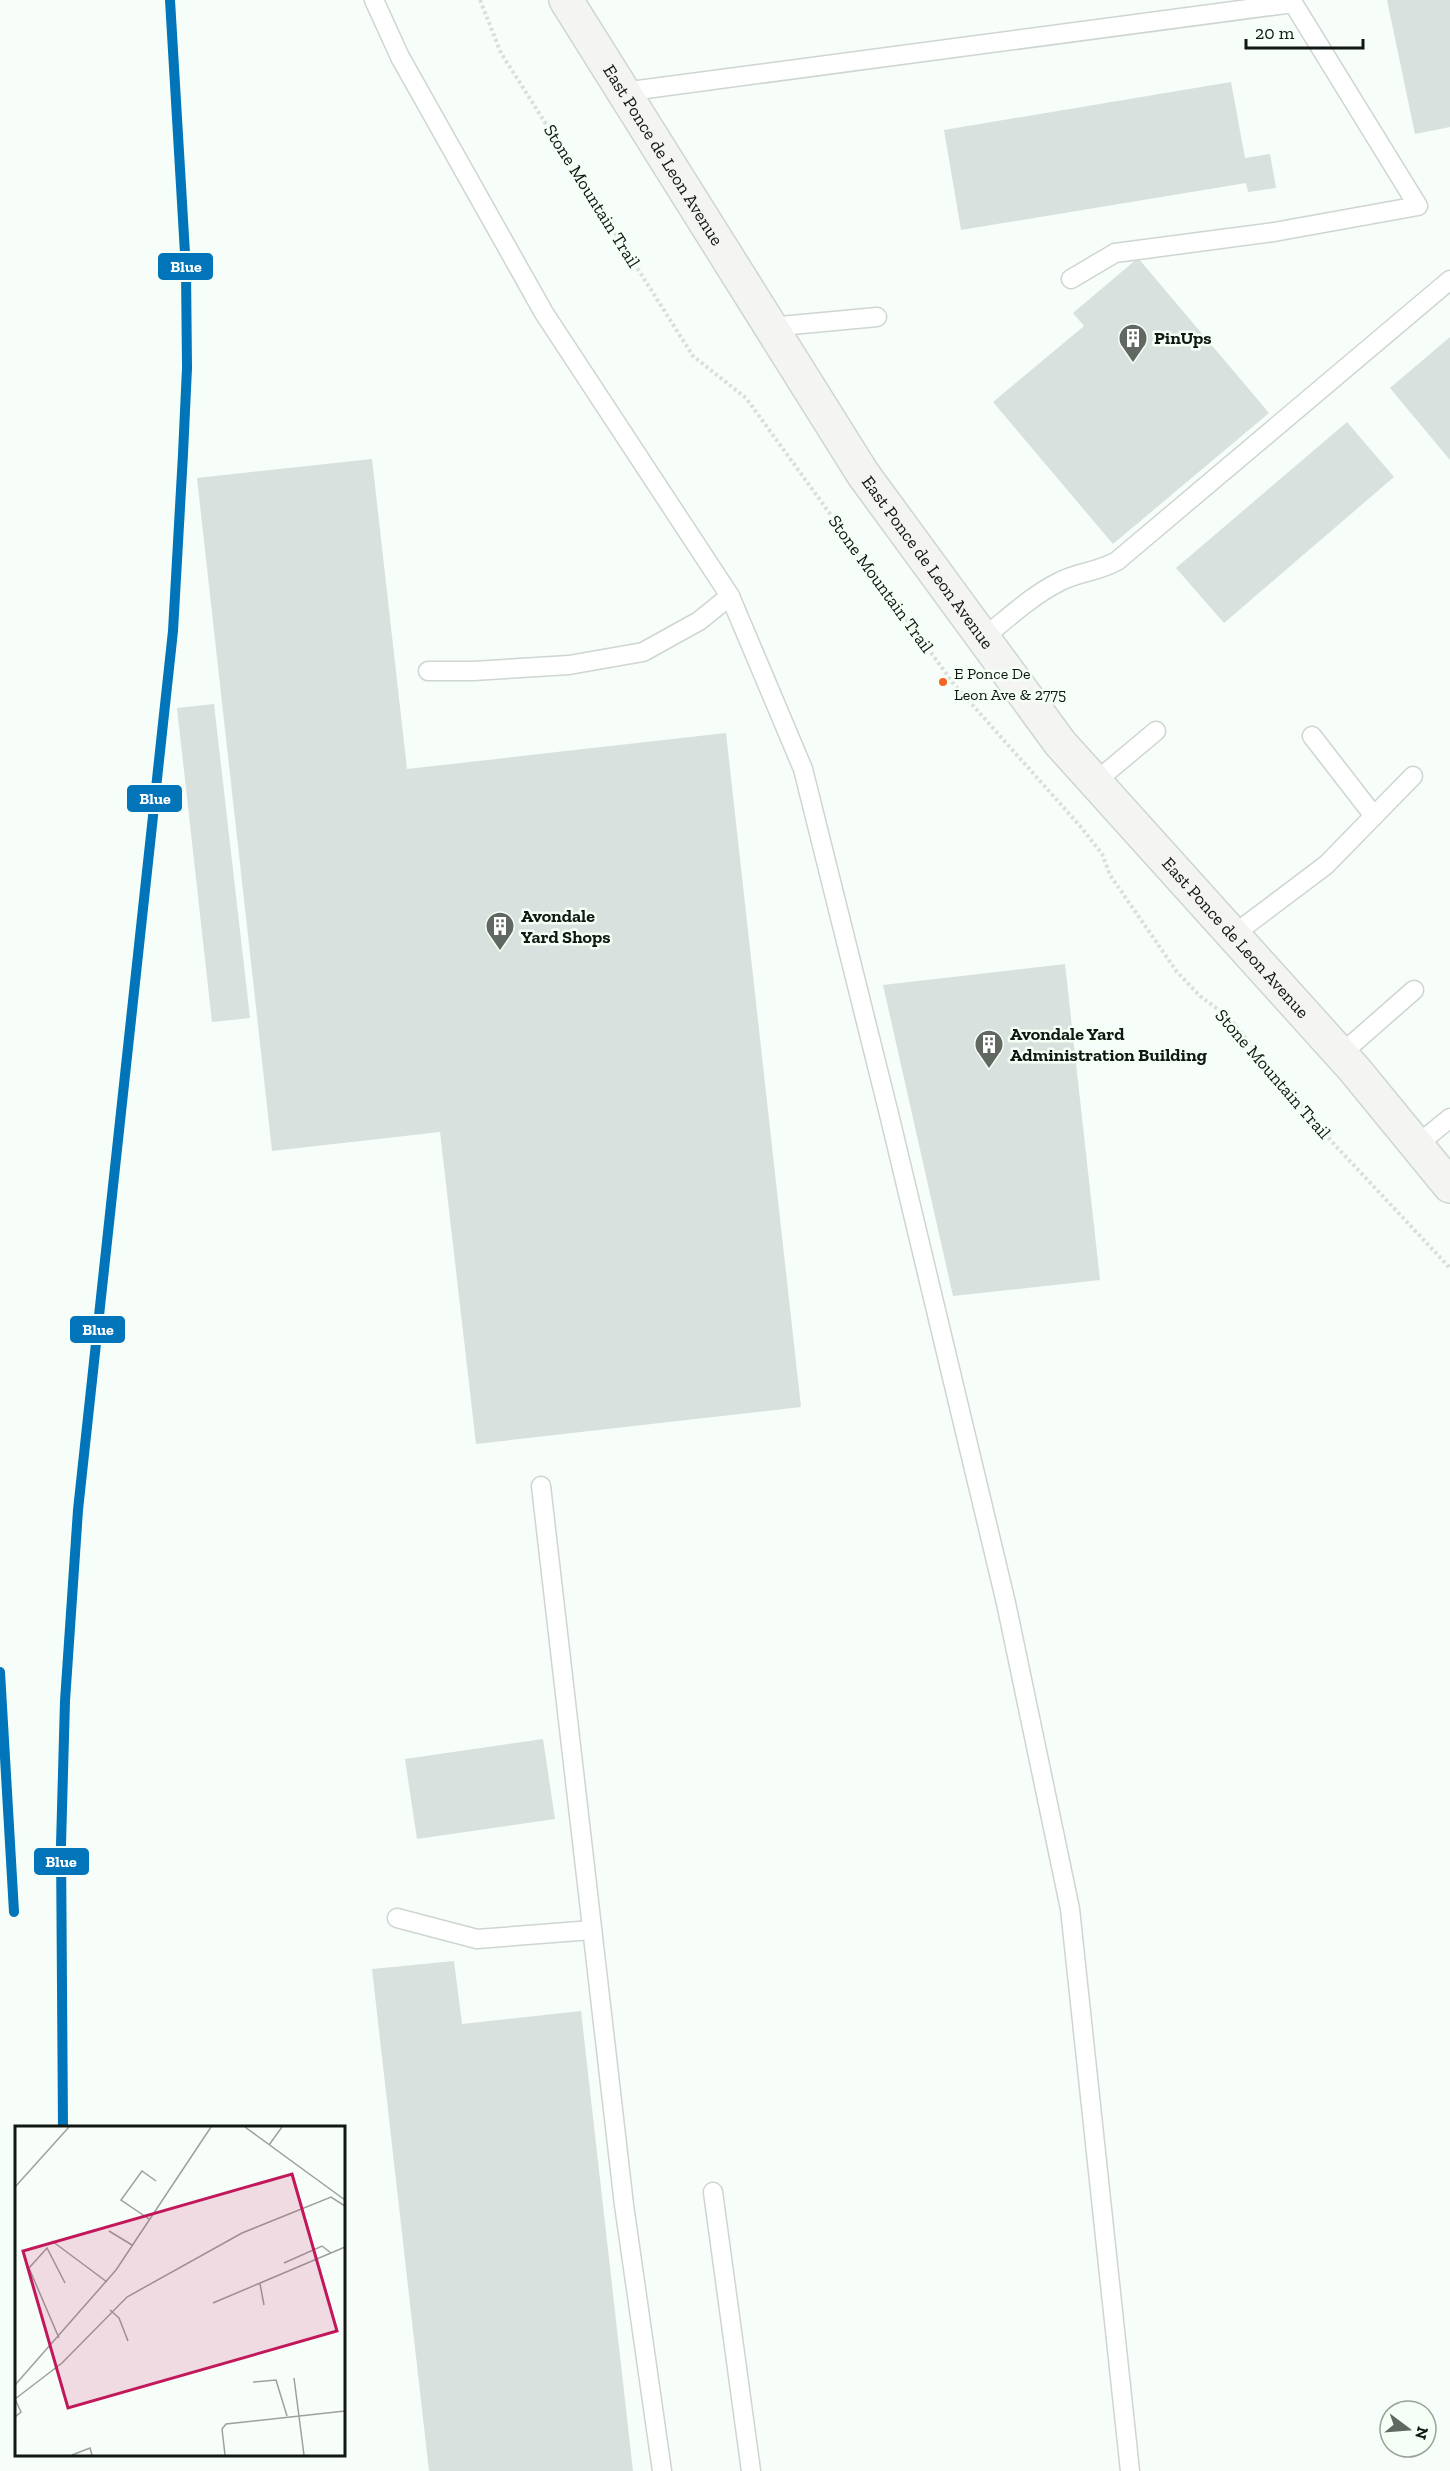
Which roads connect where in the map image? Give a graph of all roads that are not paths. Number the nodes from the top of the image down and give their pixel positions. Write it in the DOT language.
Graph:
graph roads {
  1 [pos="374,0"];
  2 [pos="566,0"];
  3 [pos="623,92"];
  4 [pos="1071,279"];
  5 [pos="1450,280"];
  6 [pos="877,317"];
  7 [pos="770,327"];
  8 [pos="730,596"];
  9 [pos="983,638"];
  10 [pos="428,671"];
  11 [pos="1156,731"];
  12 [pos="1312,736"];
  13 [pos="1413,776"];
  14 [pos="1095,782"];
  15 [pos="1374,816"];
  16 [pos="1233,935"];
  17 [pos="1414,990"];
  18 [pos="1341,1054"];
  19 [pos="1450,1118"];
  20 [pos="1417,1145"];
  21 [pos="1450,1186"];
  22 [pos="540,1486"];
  23 [pos="397,1918"];
  24 [pos="592,1930"];
  25 [pos="713,2192"];
  26 [pos="662,2471"];
  27 [pos="751,2471"];
  28 [pos="1130,2471"];
  1 -- 8 [label="lane"];
  2 -- 3 [label="main road, East Ponce de Leon Avenue"];
  3 -- 4 [label="lane"];
  3 -- 7 [label="main road, East Ponce de Leon Avenue"];
  5 -- 9 [label="lane"];
  6 -- 7 [label="lane"];
  7 -- 9 [label="main road, East Ponce de Leon Avenue"];
  8 -- 10 [label="lane"];
  8 -- 28 [label="lane"];
  9 -- 14 [label="main road, East Ponce de Leon Avenue"];
  11 -- 14 [label="lane"];
  12 -- 15 [label="lane"];
  13 -- 15 [label="lane"];
  14 -- 16 [label="main road, East Ponce de Leon Avenue"];
  15 -- 16 [label="lane"];
  16 -- 18 [label="main road, East Ponce de Leon Avenue"];
  17 -- 18 [label="lane"];
  18 -- 20 [label="main road, East Ponce de Leon Avenue"];
  19 -- 20 [label="lane"];
  20 -- 21 [label="main road, East Ponce de Leon Avenue"];
  22 -- 24 [label="lane"];
  23 -- 24 [label="lane"];
  24 -- 26 [label="lane"];
  25 -- 27 [label="lane"];
}
